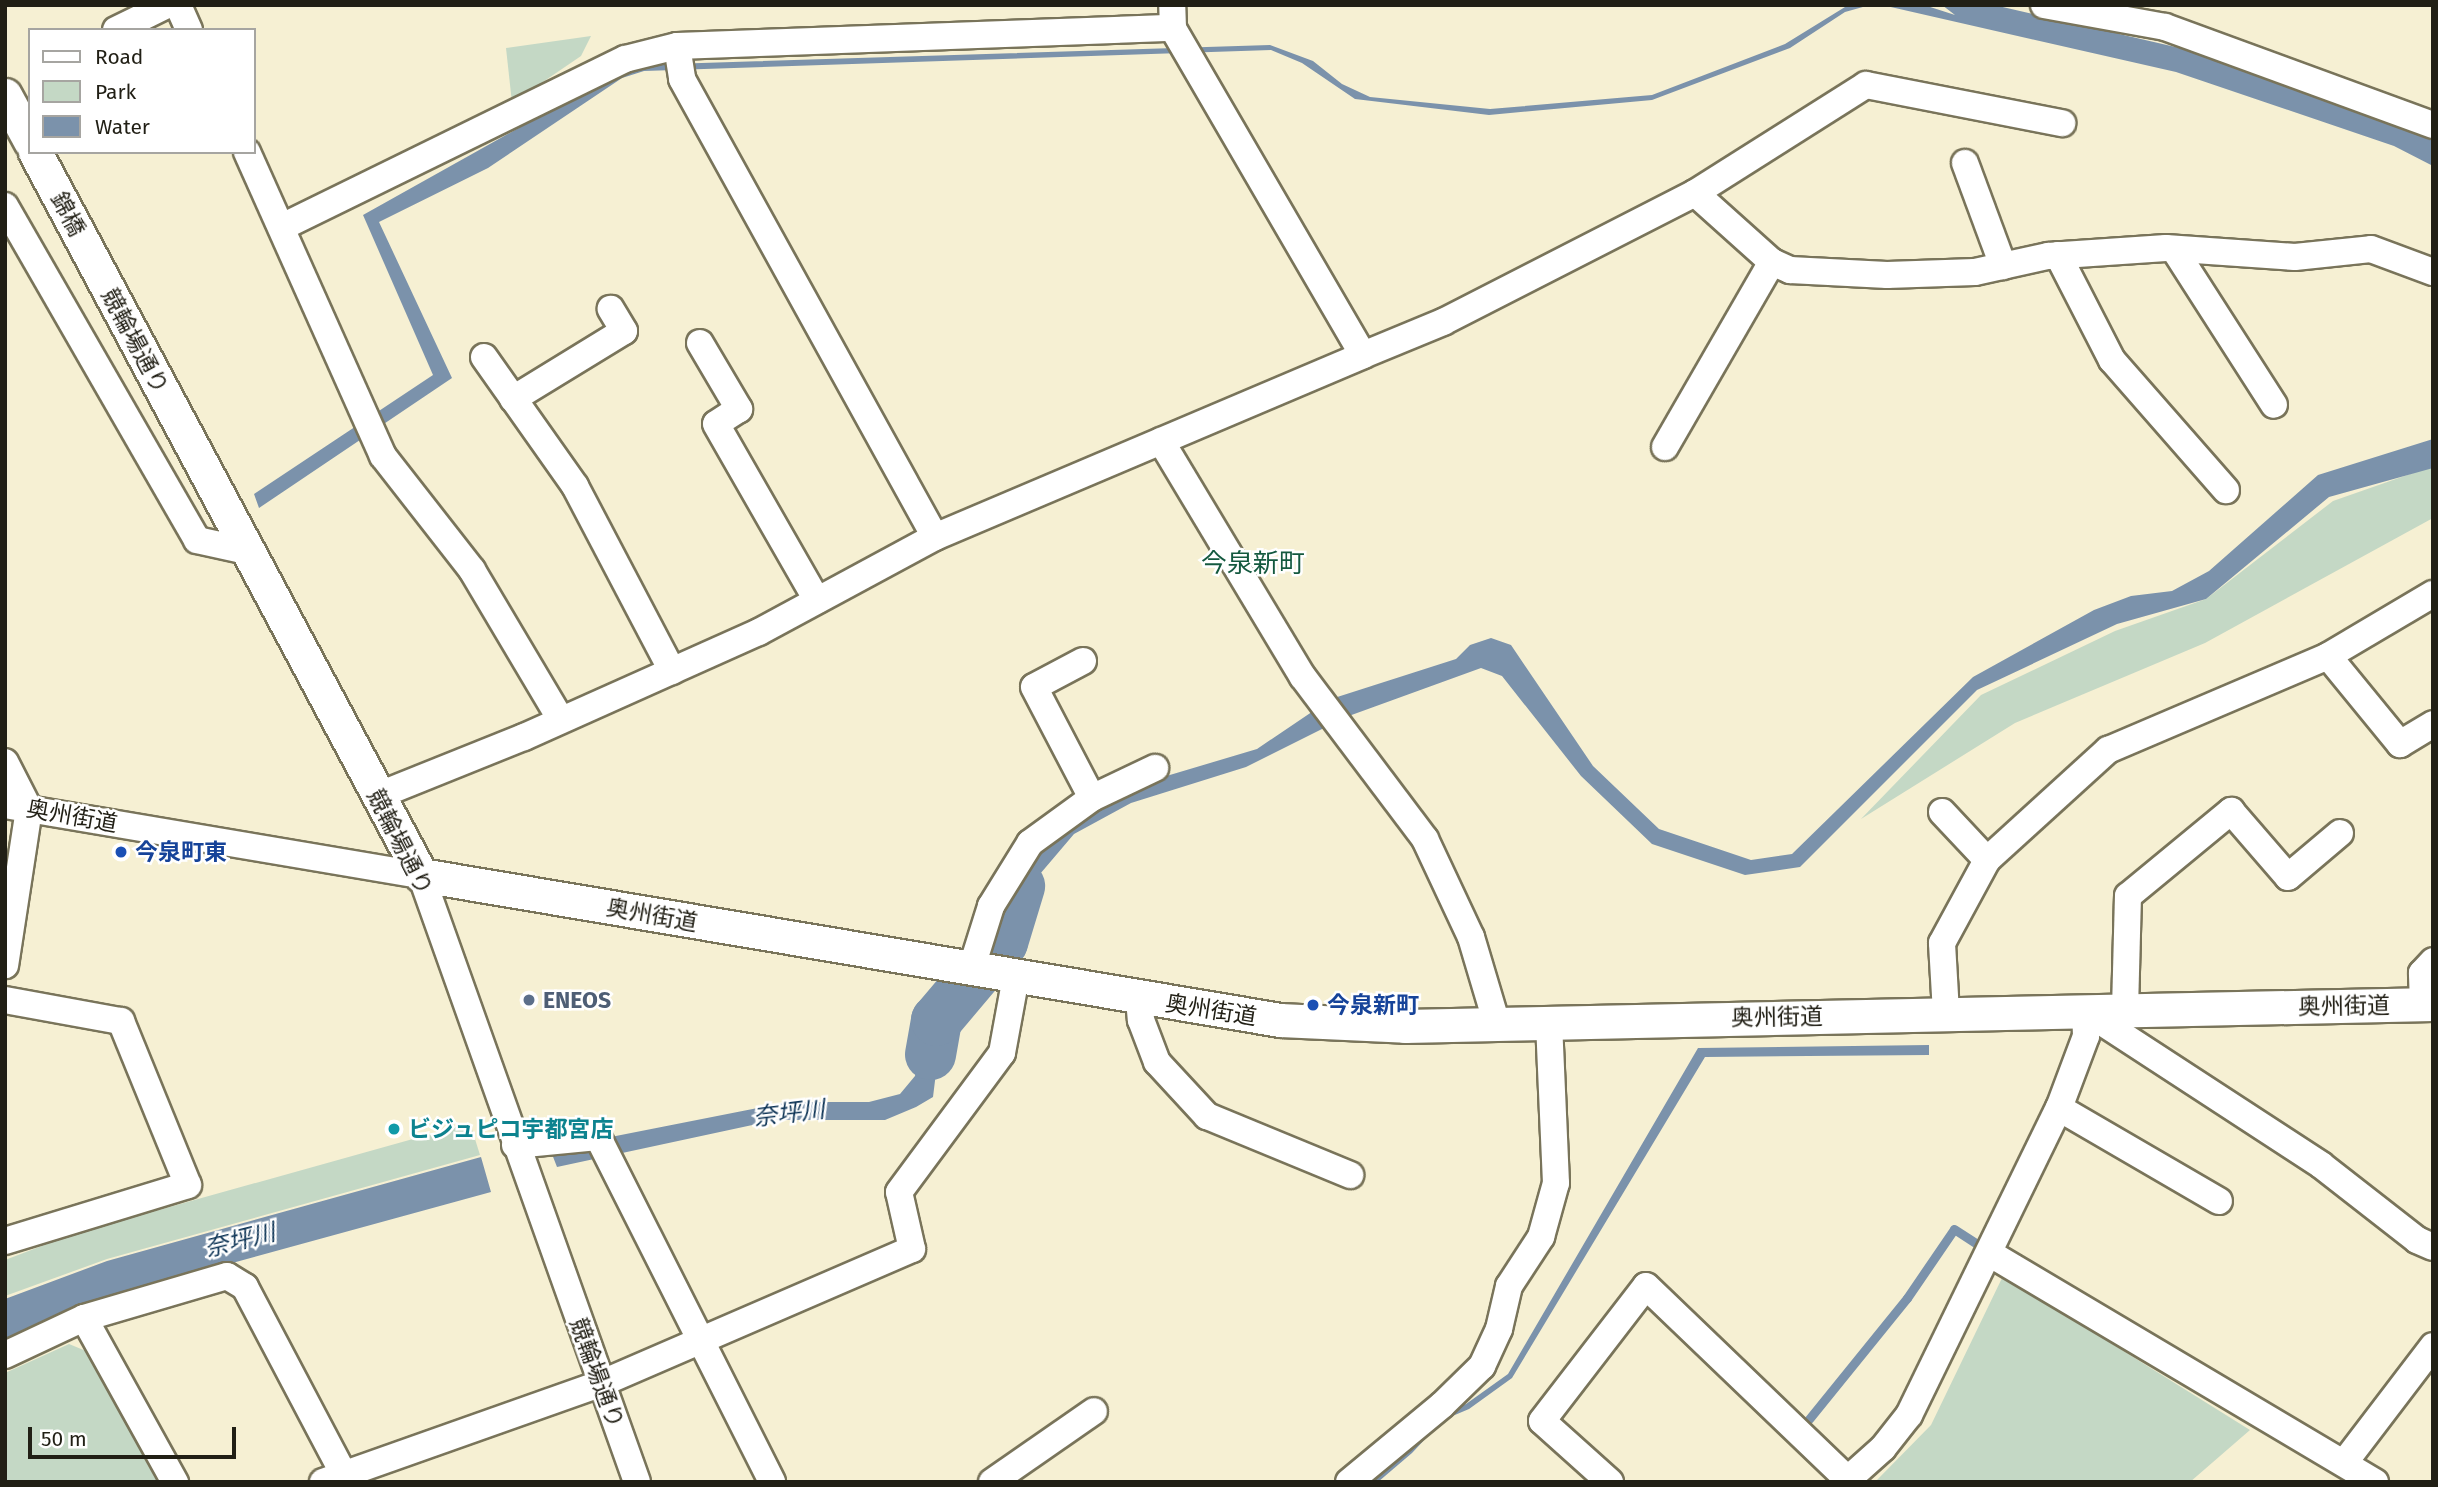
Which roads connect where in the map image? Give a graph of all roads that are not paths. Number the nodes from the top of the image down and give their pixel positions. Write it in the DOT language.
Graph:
graph roads {
  1 [pos="167,5"];
  2 [pos="178,5"];
  3 [pos="2044,5"];
  4 [pos="2168,16"];
  5 [pos="1173,17"];
  6 [pos="120,28"];
  7 [pos="188,28"];
  8 [pos="677,46"];
  9 [pos="5,95"];
  10 [pos="2062,123"];
  11 [pos="2433,125"];
  12 [pos="28,137"];
  13 [pos="37,154"];
  14 [pos="248,154"];
  15 [pos="1965,163"];
  16 [pos="1695,193"];
  17 [pos="6,208"];
  18 [pos="282,227"];
  19 [pos="2174,249"];
  20 [pos="2058,255"];
  21 [pos="1772,262"];
  22 [pos="2003,266"];
  23 [pos="2433,272"];
  24 [pos="100,275"];
  25 [pos="611,309"];
  26 [pos="700,343"];
  27 [pos="1363,355"];
  28 [pos="484,357"];
  29 [pos="513,399"];
  30 [pos="2274,405"];
  31 [pos="1161,441"];
  32 [pos="1665,447"];
  33 [pos="2226,490"];
  34 [pos="935,537"];
  35 [pos="247,551"];
  36 [pos="2433,594"];
  37 [pos="817,600"];
  38 [pos="2328,656"];
  39 [pos="1083,661"];
  40 [pos="672,671"];
  41 [pos="560,718"];
  42 [pos="2433,724"];
  43 [pos="5,762"];
  44 [pos="1155,768"];
  45 [pos="377,796"];
  46 [pos="1092,798"];
  47 [pos="17,807"];
  48 [pos="1942,812"];
  49 [pos="2340,833"];
  50 [pos="1987,860"];
  51 [pos="421,875"];
  52 [pos="2433,961"];
  53 [pos="5,965"];
  54 [pos="972,970"];
  55 [pos="1015,977"];
  56 [pos="1139,999"];
  57 [pos="5,1000"];
  58 [pos="2428,1004"];
  59 [pos="2125,1010"];
  60 [pos="2085,1011"];
  61 [pos="1946,1013"];
  62 [pos="1549,1023"];
  63 [pos="1497,1024"];
  64 [pos="2059,1108"];
  65 [pos="515,1145"];
  66 [pos="1350,1175"];
  67 [pos="2219,1201"];
  68 [pos="5,1241"];
  69 [pos="2433,1247"];
  70 [pos="1989,1253"];
  71 [pos="84,1318"];
  72 [pos="698,1339"];
  73 [pos="2433,1346"];
  74 [pos="5,1355"];
  75 [pos="600,1384"];
  76 [pos="1094,1411"];
  77 [pos="2344,1463"];
  78 [pos="338,1479"];
  79 [pos="1846,1480"];
  80 [pos="175,1482"];
  81 [pos="637,1482"];
  82 [pos="772,1482"];
  83 [pos="992,1482"];
  84 [pos="1349,1482"];
  85 [pos="1610,1482"];
  86 [pos="2375,1482"];
  1 -- 6 [label="street"];
  2 -- 7 [label="street"];
  3 -- 4 [label="street"];
  4 -- 11 [label="street"];
  5 -- 8 [label="street"];
  5 -- 27 [label="street"];
  8 -- 18 [label="street"];
  8 -- 34 [label="street"];
  9 -- 12 [label="main road"];
  10 -- 16 [label="street"];
  13 -- 24 [label="main road, 錦橋"];
  14 -- 18 [label="street"];
  15 -- 22 [label="street"];
  16 -- 21 [label="street"];
  16 -- 27 [label="street"];
  17 -- 35 [label="street"];
  18 -- 41 [label="street"];
  19 -- 20 [label="street"];
  19 -- 23 [label="street"];
  19 -- 30 [label="street"];
  20 -- 22 [label="street"];
  20 -- 33 [label="street"];
  21 -- 22 [label="street"];
  21 -- 32 [label="street"];
  24 -- 35 [label="main road, 競輪場通り"];
  25 -- 29 [label="street"];
  26 -- 37 [label="street"];
  27 -- 31 [label="street"];
  28 -- 29 [label="street"];
  29 -- 40 [label="street"];
  31 -- 34 [label="street"];
  31 -- 63 [label="street"];
  34 -- 37 [label="street"];
  35 -- 45 [label="main road, 競輪場通り"];
  36 -- 38 [label="street"];
  37 -- 40 [label="street"];
  38 -- 42 [label="street"];
  38 -- 50 [label="street"];
  39 -- 46 [label="street"];
  40 -- 41 [label="street"];
  41 -- 45 [label="street"];
  43 -- 47 [label="street"];
  44 -- 46 [label="street"];
  45 -- 51 [label="main road, 競輪場通り"];
  46 -- 54 [label="street"];
  47 -- 51 [label="street, 奥州街道"];
  47 -- 53 [label="street"];
  48 -- 50 [label="street"];
  49 -- 59 [label="street"];
  50 -- 61 [label="street"];
  51 -- 54 [label="main road, 奥州街道"];
  51 -- 65 [label="street, 競輪場通り"];
  52 -- 58 [label="street"];
  54 -- 55 [label="main road, 奥州街道"];
  55 -- 56 [label="main road, 奥州街道"];
  55 -- 72 [label="street"];
  56 -- 63 [label="main road, 奥州街道"];
  56 -- 66 [label="street"];
  57 -- 68 [label="street"];
  58 -- 59 [label="main road, 奥州街道"];
  59 -- 60 [label="main road, 奥州街道"];
  60 -- 61 [label="main road, 奥州街道"];
  60 -- 64 [label="street"];
  60 -- 69 [label="street"];
  61 -- 62 [label="main road, 奥州街道"];
  62 -- 63 [label="main road, 奥州街道"];
  62 -- 84 [label="street"];
  64 -- 67 [label="street"];
  64 -- 70 [label="street"];
  65 -- 72 [label="street"];
  65 -- 75 [label="street, 競輪場通り"];
  70 -- 77 [label="street"];
  70 -- 79 [label="street"];
  71 -- 74 [label="street"];
  71 -- 78 [label="street"];
  71 -- 80 [label="street"];
  72 -- 75 [label="street"];
  72 -- 82 [label="street"];
  73 -- 77 [label="street"];
  75 -- 78 [label="street"];
  75 -- 81 [label="street, 競輪場通り"];
  76 -- 83 [label="street"];
  77 -- 86 [label="street"];
  79 -- 85 [label="street"];
}
